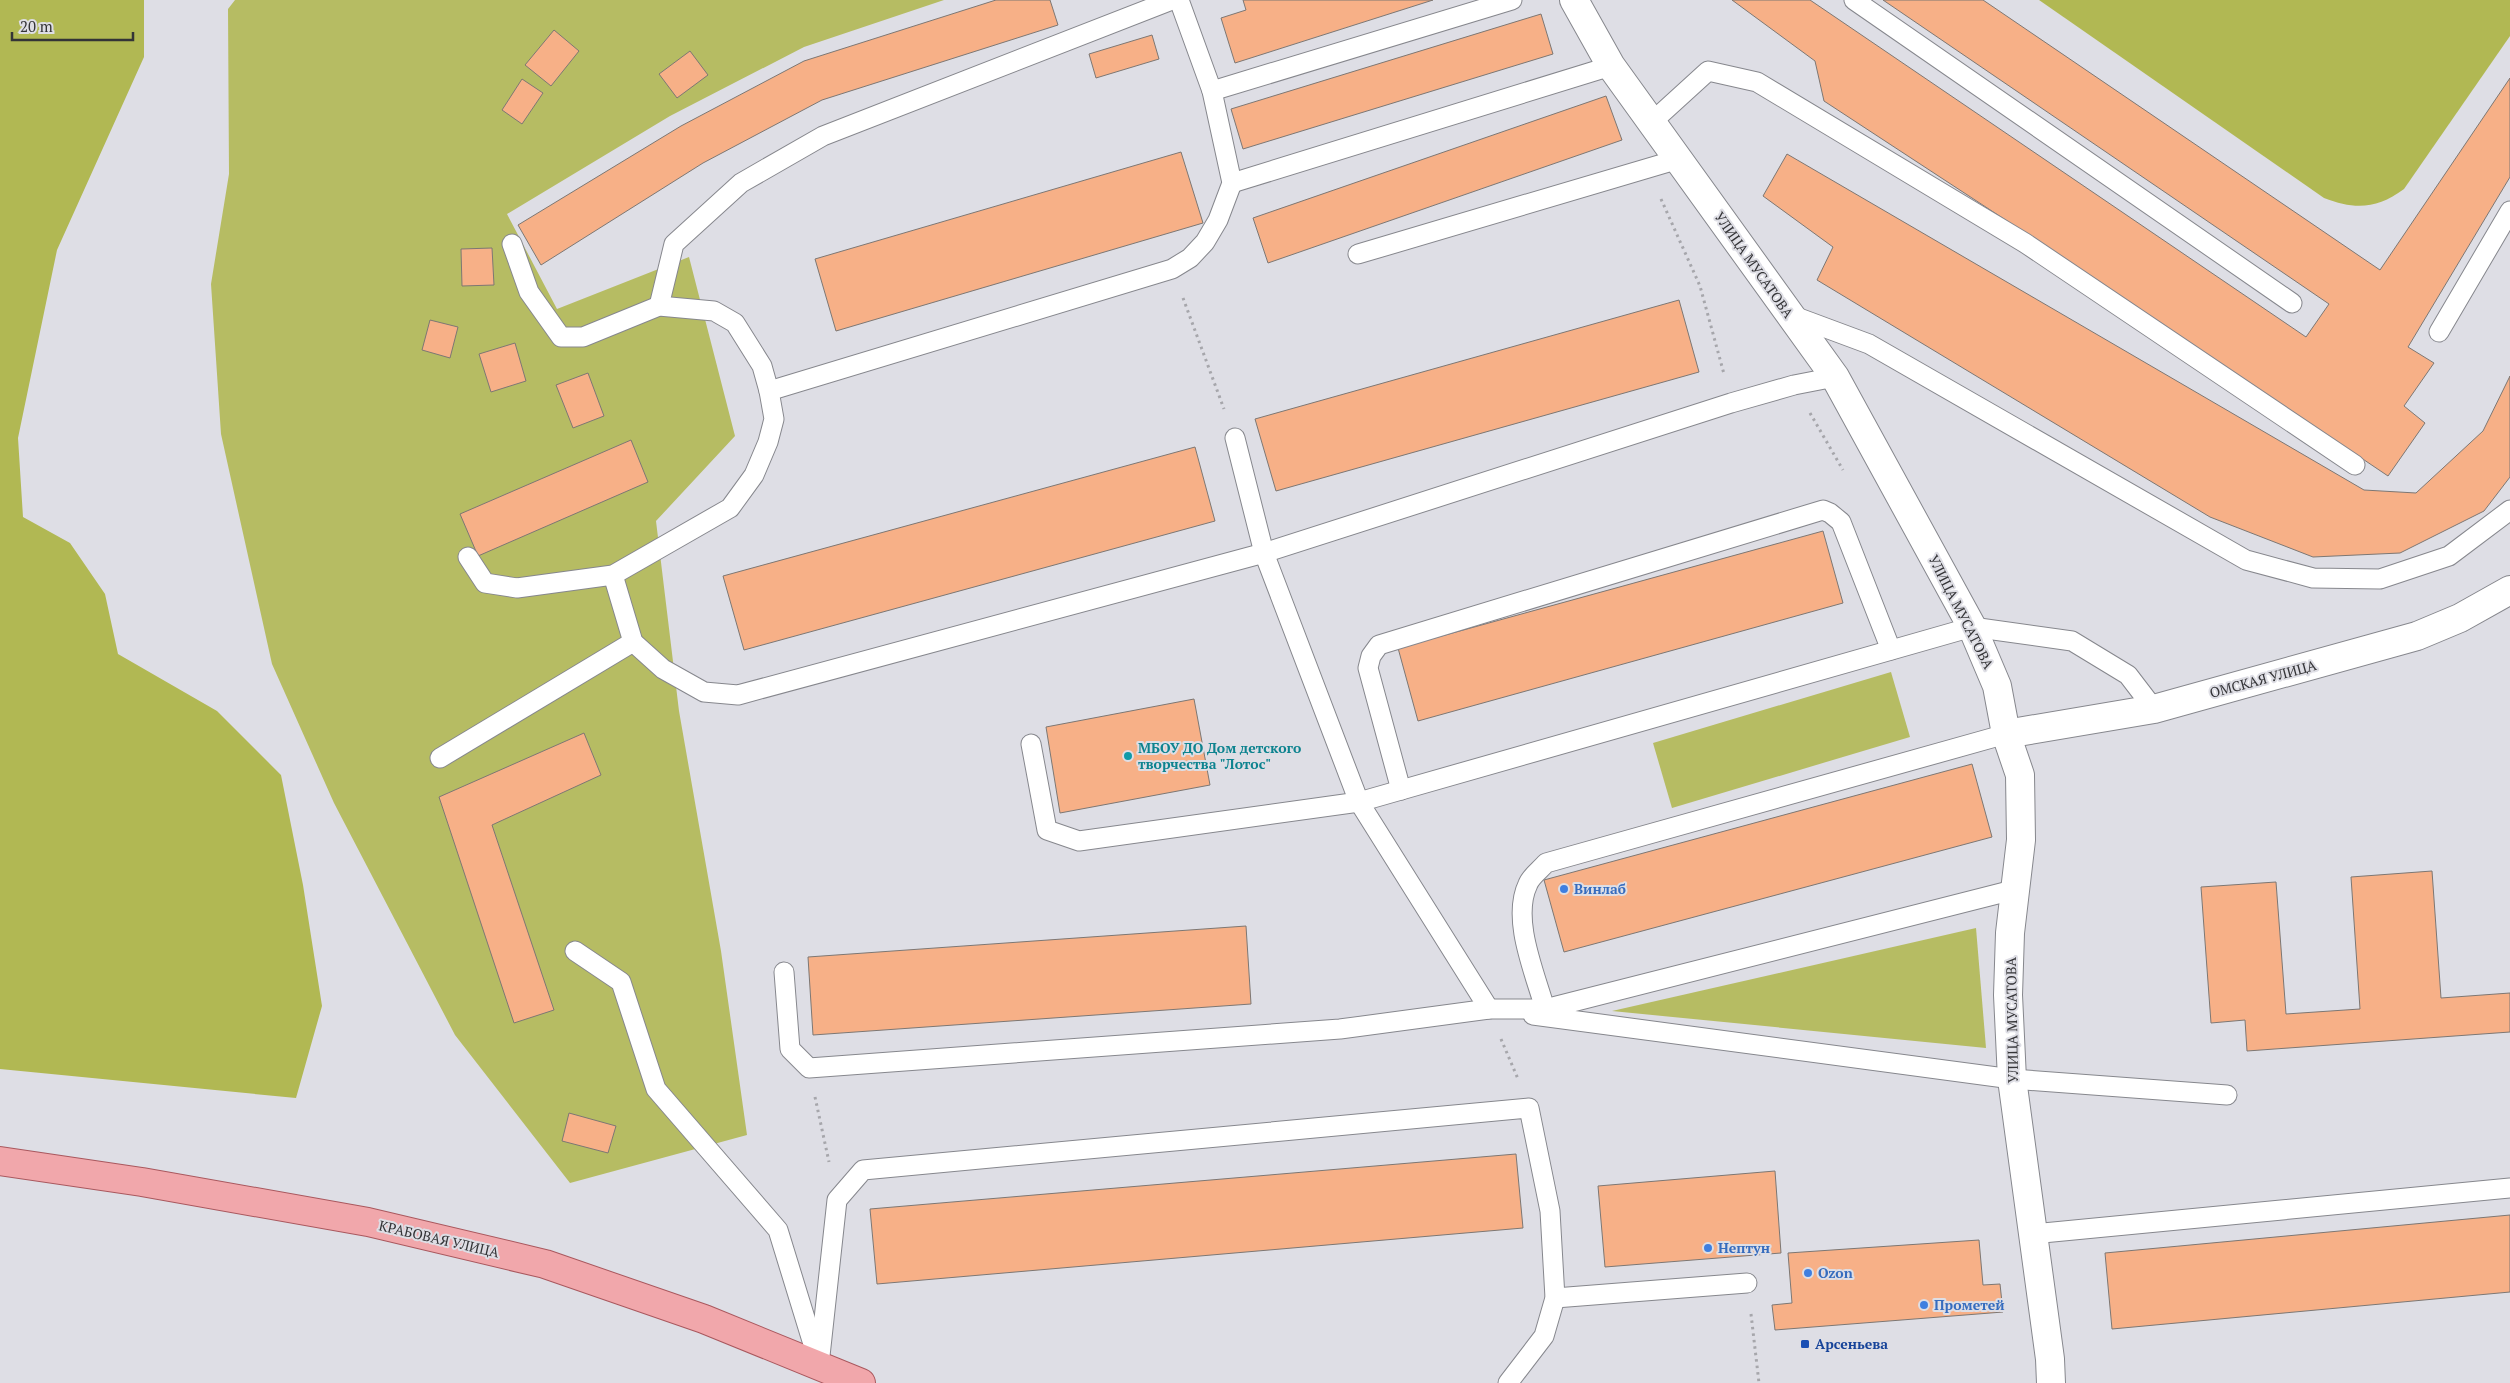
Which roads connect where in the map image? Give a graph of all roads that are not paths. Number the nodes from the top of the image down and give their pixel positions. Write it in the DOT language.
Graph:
graph roads {
  1 [pos="1172,0"];
  2 [pos="1179,0"];
  3 [pos="1512,0"];
  4 [pos="1574,0"];
  5 [pos="1854,0"];
  6 [pos="1611,66"];
  7 [pos="1212,90"];
  8 [pos="1652,122"];
  9 [pos="1679,159"];
  10 [pos="1232,183"];
  11 [pos="2510,211"];
  12 [pos="512,244"];
  13 [pos="1358,254"];
  14 [pos="2292,303"];
  15 [pos="658,306"];
  16 [pos="1789,315"];
  17 [pos="2439,332"];
  18 [pos="1835,377"];
  19 [pos="769,391"];
  20 [pos="1235,438"];
  21 [pos="2356,465"];
  22 [pos="2510,510"];
  23 [pos="1264,553"];
  24 [pos="468,557"];
  25 [pos="613,575"];
  26 [pos="2510,590"];
  27 [pos="1972,627"];
  28 [pos="633,642"];
  29 [pos="1891,650"];
  30 [pos="2154,709"];
  31 [pos="2006,734"];
  32 [pos="1031,744"];
  33 [pos="440,758"];
  34 [pos="1402,790"];
  35 [pos="1359,802"];
  36 [pos="2017,889"];
  37 [pos="575,951"];
  38 [pos="784,972"];
  39 [pos="1544,1008"];
  40 [pos="1490,1010"];
  41 [pos="2012,1079"];
  42 [pos="2227,1094"];
  43 [pos="0,1161"];
  44 [pos="2510,1188"];
  45 [pos="2032,1234"];
  46 [pos="1747,1283"];
  47 [pos="1555,1298"];
  48 [pos="819,1365"];
  49 [pos="861,1383"];
  50 [pos="1508,1383"];
  51 [pos="2050,1383"];
  1 -- 15 [label="lane"];
  2 -- 7 [label="lane"];
  3 -- 7 [label="lane"];
  4 -- 6 [label="street, УЛИЦА МУСАТОВА"];
  5 -- 14 [label="lane"];
  6 -- 8 [label="street, УЛИЦА МУСАТОВА"];
  6 -- 10 [label="lane"];
  7 -- 10 [label="lane"];
  8 -- 9 [label="street, УЛИЦА МУСАТОВА"];
  8 -- 21 [label="lane"];
  9 -- 13 [label="lane"];
  9 -- 16 [label="street, УЛИЦА МУСАТОВА"];
  10 -- 19 [label="lane"];
  11 -- 17 [label="lane"];
  12 -- 15 [label="lane"];
  15 -- 19 [label="lane"];
  16 -- 18 [label="street, УЛИЦА МУСАТОВА"];
  16 -- 22 [label="lane"];
  18 -- 23 [label="lane"];
  18 -- 27 [label="street, УЛИЦА МУСАТОВА"];
  19 -- 25 [label="lane"];
  20 -- 23 [label="lane"];
  23 -- 28 [label="lane"];
  23 -- 35 [label="lane"];
  24 -- 25 [label="lane"];
  25 -- 28 [label="lane"];
  26 -- 30 [label="street, ОМСКАЯ УЛИЦА"];
  27 -- 29 [label="lane"];
  27 -- 30 [label="lane"];
  27 -- 31 [label="street, УЛИЦА МУСАТОВА"];
  28 -- 33 [label="lane"];
  29 -- 34 [label="lane"];
  29 -- 34 [label="lane"];
  30 -- 31 [label="street, ОМСКАЯ УЛИЦА"];
  31 -- 36 [label="street, УЛИЦА МУСАТОВА"];
  31 -- 39 [label="lane"];
  32 -- 35 [label="lane"];
  34 -- 35 [label="lane"];
  35 -- 40 [label="lane"];
  36 -- 39 [label="lane"];
  36 -- 41 [label="street, УЛИЦА МУСАТОВА"];
  37 -- 48 [label="lane"];
  38 -- 40 [label="lane"];
  39 -- 40 [label="lane"];
  40 -- 41 [label="lane"];
  41 -- 42 [label="lane"];
  41 -- 45 [label="street, УЛИЦА МУСАТОВА"];
  43 -- 48 [label="main road, КРАБОВАЯ УЛИЦА"];
  44 -- 45 [label="lane"];
  45 -- 51 [label="street, УЛИЦА МУСАТОВА"];
  46 -- 47 [label="lane"];
  47 -- 48 [label="lane"];
  47 -- 50 [label="lane"];
  48 -- 49 [label="main road, КРАБОВАЯ УЛИЦА"];
}
